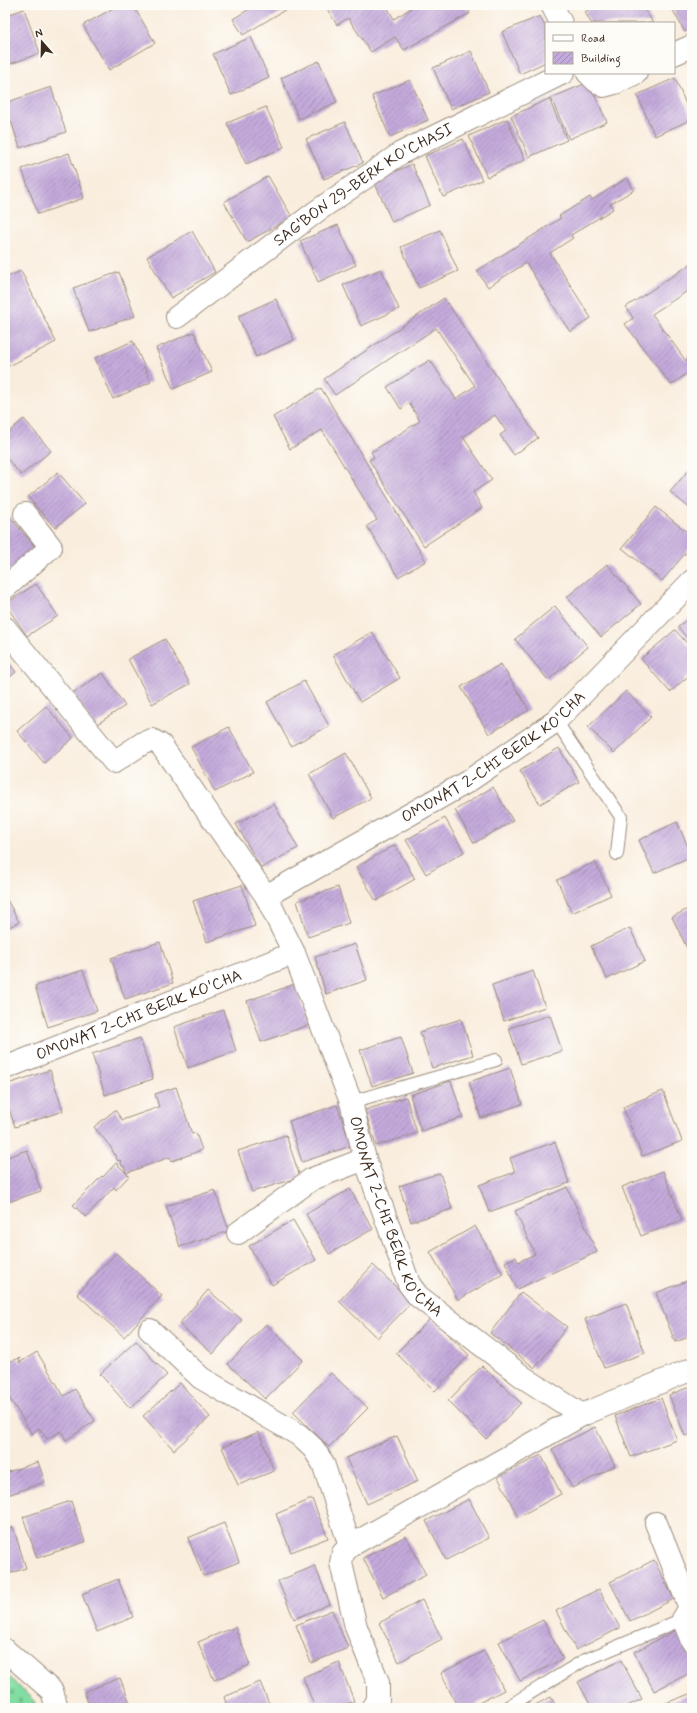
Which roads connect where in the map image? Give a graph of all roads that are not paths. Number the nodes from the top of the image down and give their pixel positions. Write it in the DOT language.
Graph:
graph roads {
  1 [pos="552,5"];
  2 [pos="560,22"];
  3 [pos="692,46"];
  4 [pos="675,54"];
  5 [pos="561,74"];
  6 [pos="589,74"];
  7 [pos="634,74"];
  8 [pos="177,317"];
  9 [pos="25,514"];
  10 [pos="692,580"];
  11 [pos="5,588"];
  12 [pos="5,628"];
  13 [pos="556,721"];
  14 [pos="617,854"];
  15 [pos="266,896"];
  16 [pos="294,953"];
  17 [pos="496,1060"];
  18 [pos="5,1068"];
  19 [pos="351,1102"];
  20 [pos="365,1159"];
  21 [pos="238,1233"];
  22 [pos="150,1330"];
  23 [pos="692,1369"];
  24 [pos="582,1414"];
  25 [pos="656,1523"];
  26 [pos="350,1546"];
  27 [pos="683,1620"];
  28 [pos="692,1641"];
  29 [pos="5,1650"];
  30 [pos="57,1708"];
  31 [pos="372,1708"];
  32 [pos="506,1708"];
  1 -- 2 [label="street"];
  3 -- 4 [label="street"];
  5 -- 8 [label="street, SAG'BON 29-BERK KO'CHASI"];
  6 -- 7 [label="street"];
  9 -- 11 [label="street"];
  10 -- 13 [label="street, OMONAT 2-CHI BERK KO'CHA"];
  12 -- 15 [label="street, OMONAT 2-CHI BERK KO'CHA"];
  13 -- 14 [label="lane"];
  13 -- 15 [label="street, OMONAT 2-CHI BERK KO'CHA"];
  15 -- 16 [label="street, OMONAT 2-CHI BERK KO'CHA"];
  16 -- 18 [label="street, OMONAT 2-CHI BERK KO'CHA"];
  16 -- 19 [label="street, OMONAT 2-CHI BERK KO'CHA"];
  17 -- 19 [label="lane"];
  19 -- 20 [label="street, OMONAT 2-CHI BERK KO'CHA"];
  20 -- 21 [label="street"];
  20 -- 24 [label="street, OMONAT 2-CHI BERK KO'CHA"];
  22 -- 26 [label="street"];
  23 -- 24 [label="street"];
  24 -- 26 [label="street"];
  25 -- 27 [label="street"];
  26 -- 31 [label="street"];
  27 -- 28 [label="street"];
  27 -- 32 [label="lane"];
  29 -- 30 [label="street"];
}
